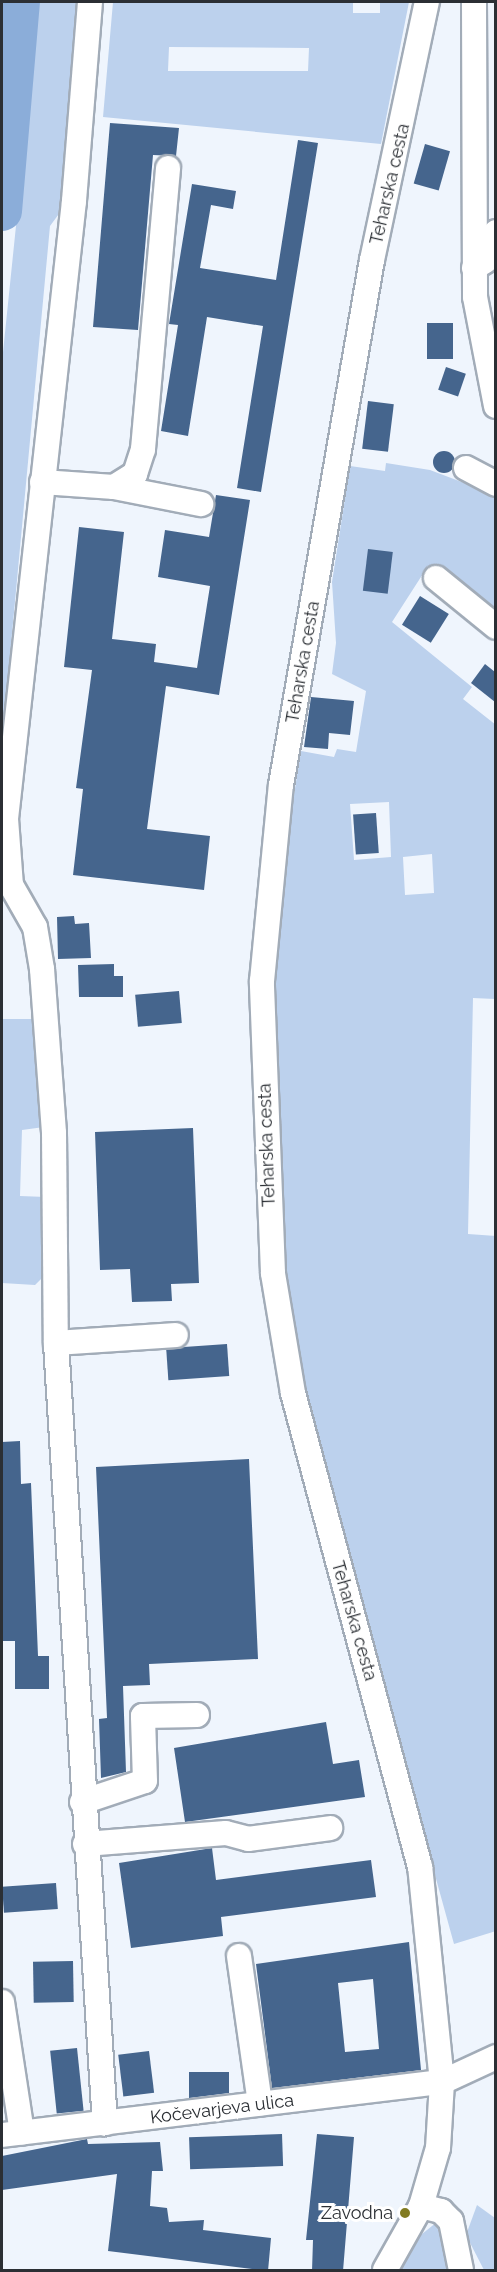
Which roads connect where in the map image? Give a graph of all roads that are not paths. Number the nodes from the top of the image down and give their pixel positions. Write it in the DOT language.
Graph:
graph roads {
  1 [pos="90,2"];
  2 [pos="427,2"];
  3 [pos="474,2"];
  4 [pos="168,168"];
  5 [pos="495,232"];
  6 [pos="474,268"];
  7 [pos="495,406"];
  8 [pos="466,468"];
  9 [pos="42,483"];
  10 [pos="495,484"];
  11 [pos="114,487"];
  12 [pos="201,504"];
  13 [pos="435,578"];
  14 [pos="495,627"];
  15 [pos="176,1335"];
  16 [pos="56,1343"];
  17 [pos="197,1715"];
  18 [pos="82,1802"];
  19 [pos="330,1828"];
  20 [pos="85,1844"];
  21 [pos="239,1956"];
  22 [pos="2,2002"];
  23 [pos="495,2057"];
  24 [pos="442,2082"];
  25 [pos="260,2104"];
  26 [pos="105,2123"];
  27 [pos="12,2133"];
  28 [pos="421,2206"];
  29 [pos="384,2271"];
  30 [pos="461,2271"];
  1 -- 9 [label="street"];
  2 -- 24 [label="street, Teharska cesta"];
  3 -- 6 [label="street"];
  4 -- 11 [label="street"];
  5 -- 6 [label="street"];
  6 -- 7 [label="street"];
  8 -- 10 [label="street"];
  9 -- 11 [label="street"];
  9 -- 16 [label="street"];
  11 -- 12 [label="street"];
  13 -- 14 [label="street"];
  15 -- 16 [label="street"];
  16 -- 18 [label="street"];
  17 -- 18 [label="street"];
  18 -- 20 [label="street"];
  19 -- 20 [label="street"];
  20 -- 26 [label="street"];
  21 -- 25 [label="street"];
  22 -- 27 [label="street"];
  23 -- 24 [label="street, Kočevarjeva ulica"];
  24 -- 25 [label="street, Kočevarjeva ulica"];
  24 -- 28 [label="street, Teharska cesta"];
  25 -- 26 [label="street, Kočevarjeva ulica"];
  26 -- 27 [label="street, Kočevarjeva ulica"];
  28 -- 29 [label="street, Teharska cesta"];
  28 -- 30 [label="street"];
}
